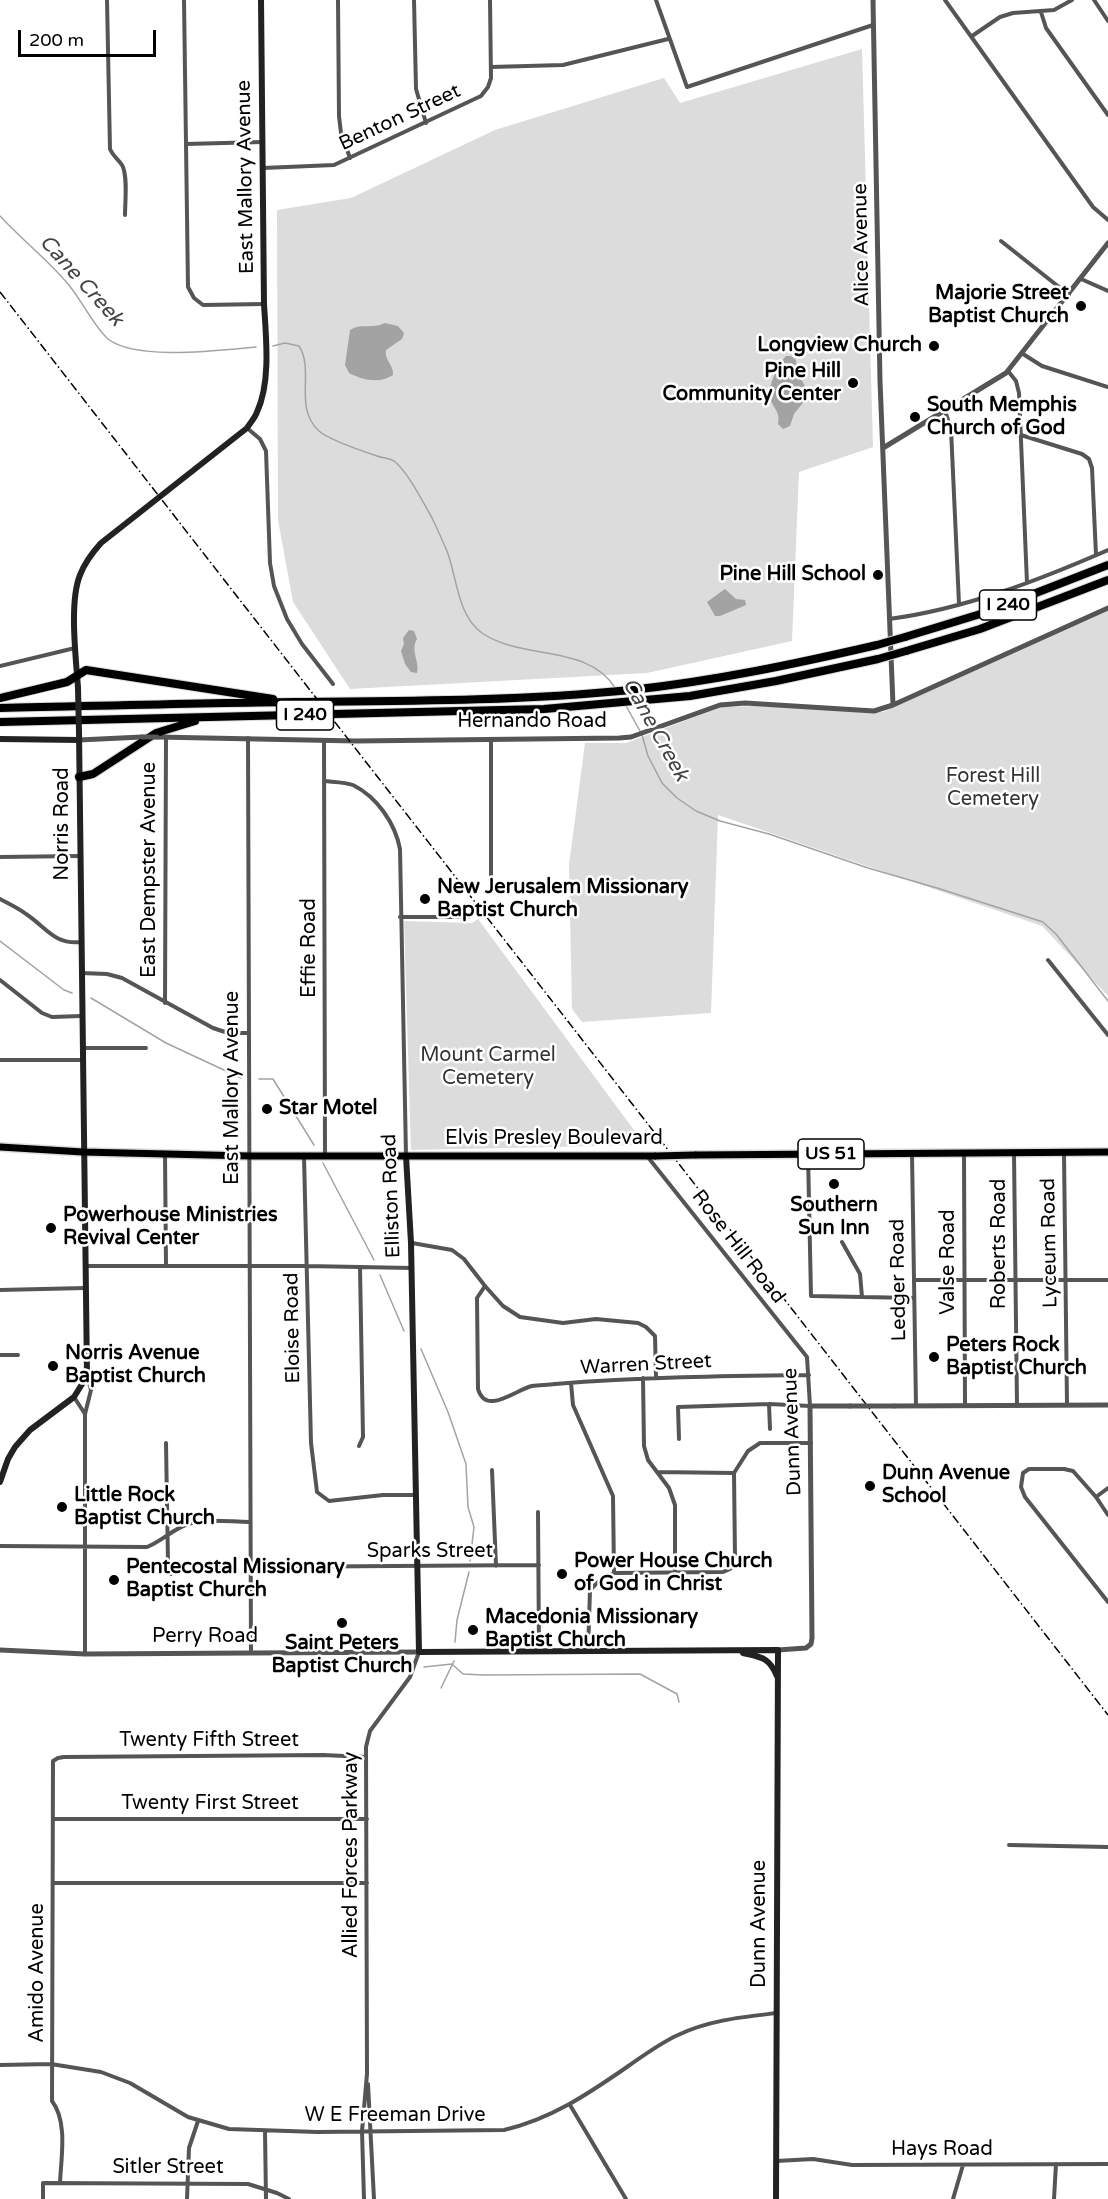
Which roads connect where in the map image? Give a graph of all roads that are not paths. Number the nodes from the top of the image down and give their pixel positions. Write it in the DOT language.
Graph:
graph roads {
  1 [pos="108,0"];
  2 [pos="184,0"];
  3 [pos="261,0"];
  4 [pos="338,0"];
  5 [pos="414,0"];
  6 [pos="490,0"];
  7 [pos="656,0"];
  8 [pos="873,0"];
  9 [pos="945,0"];
  10 [pos="1072,0"];
  11 [pos="1094,0"];
  12 [pos="1041,12"];
  13 [pos="1108,21"];
  14 [pos="873,25"];
  15 [pos="972,36"];
  16 [pos="668,39"];
  17 [pos="491,68"];
  18 [pos="1108,115"];
  19 [pos="426,123"];
  20 [pos="262,142"];
  21 [pos="186,144"];
  22 [pos="350,158"];
  23 [pos="262,168"];
  24 [pos="125,215"];
  25 [pos="1108,220"];
  26 [pos="1002,241"];
  27 [pos="1108,243"];
  28 [pos="1081,279"];
  29 [pos="1108,291"];
  30 [pos="1069,294"];
  31 [pos="264,304"];
  32 [pos="267,354"];
  33 [pos="1023,354"];
  34 [pos="1008,371"];
  35 [pos="1108,387"];
  36 [pos="945,411"];
  37 [pos="248,428"];
  38 [pos="1021,435"];
  39 [pos="883,448"];
  40 [pos="1108,550"];
  41 [pos="1096,555"];
  42 [pos="1108,565"];
  43 [pos="1108,580"];
  44 [pos="1027,583"];
  45 [pos="959,604"];
  46 [pos="1108,608"];
  47 [pos="889,620"];
  48 [pos="76,648"];
  49 [pos="0,666"];
  50 [pos="77,675"];
  51 [pos="333,684"];
  52 [pos="0,698"];
  53 [pos="295,702"];
  54 [pos="893,705"];
  55 [pos="0,708"];
  56 [pos="213,717"];
  57 [pos="0,722"];
  58 [pos="166,737"];
  59 [pos="248,738"];
  60 [pos="491,739"];
  61 [pos="0,740"];
  62 [pos="79,740"];
  63 [pos="324,740"];
  64 [pos="79,777"];
  65 [pos="324,781"];
  66 [pos="80,856"];
  67 [pos="0,857"];
  68 [pos="491,889"];
  69 [pos="0,899"];
  70 [pos="400,917"];
  71 [pos="469,917"];
  72 [pos="81,942"];
  73 [pos="1048,960"];
  74 [pos="81,973"];
  75 [pos="0,980"];
  76 [pos="165,1003"];
  77 [pos="81,1016"];
  78 [pos="249,1033"];
  79 [pos="1108,1035"];
  80 [pos="82,1048"];
  81 [pos="146,1048"];
  82 [pos="0,1060"];
  83 [pos="82,1060"];
  84 [pos="0,1147"];
  85 [pos="83,1152"];
  86 [pos="1108,1152"];
  87 [pos="165,1153"];
  88 [pos="964,1153"];
  89 [pos="1014,1153"];
  90 [pos="1064,1153"];
  91 [pos="807,1154"];
  92 [pos="912,1154"];
  93 [pos="250,1156"];
  94 [pos="325,1156"];
  95 [pos="406,1156"];
  96 [pos="646,1156"];
  97 [pos="304,1157"];
  98 [pos="842,1242"];
  99 [pos="411,1243"];
  100 [pos="86,1266"];
  101 [pos="166,1266"];
  102 [pos="251,1266"];
  103 [pos="307,1266"];
  104 [pos="360,1268"];
  105 [pos="411,1268"];
  106 [pos="1066,1279"];
  107 [pos="914,1280"];
  108 [pos="964,1280"];
  109 [pos="1015,1280"];
  110 [pos="1108,1280"];
  111 [pos="484,1286"];
  112 [pos="86,1288"];
  113 [pos="0,1290"];
  114 [pos="862,1297"];
  115 [pos="914,1298"];
  116 [pos="0,1355"];
  117 [pos="18,1355"];
  118 [pos="807,1357"];
  119 [pos="809,1375"];
  120 [pos="87,1376"];
  121 [pos="643,1377"];
  122 [pos="656,1377"];
  123 [pos="572,1383"];
  124 [pos="74,1397"];
  125 [pos="769,1404"];
  126 [pos="1067,1405"];
  127 [pos="1108,1405"];
  128 [pos="810,1406"];
  129 [pos="916,1406"];
  130 [pos="965,1406"];
  131 [pos="1017,1406"];
  132 [pos="85,1413"];
  133 [pos="770,1429"];
  134 [pos="679,1439"];
  135 [pos="166,1443"];
  136 [pos="811,1443"];
  137 [pos="359,1446"];
  138 [pos="492,1470"];
  139 [pos="657,1472"];
  140 [pos="734,1473"];
  141 [pos="0,1482"];
  142 [pos="1108,1488"];
  143 [pos="416,1495"];
  144 [pos="1096,1497"];
  145 [pos="538,1512"];
  146 [pos="1108,1515"];
  147 [pos="249,1522"];
  148 [pos="167,1536"];
  149 [pos="0,1546"];
  150 [pos="86,1547"];
  151 [pos="496,1566"];
  152 [pos="538,1566"];
  153 [pos="251,1567"];
  154 [pos="417,1567"];
  155 [pos="614,1573"];
  156 [pos="675,1573"];
  157 [pos="171,1574"];
  158 [pos="1108,1602"];
  159 [pos="806,1648"];
  160 [pos="0,1650"];
  161 [pos="778,1650"];
  162 [pos="729,1651"];
  163 [pos="419,1652"];
  164 [pos="539,1652"];
  165 [pos="588,1652"];
  166 [pos="251,1653"];
  167 [pos="85,1654"];
  168 [pos="778,1679"];
  169 [pos="366,1757"];
  170 [pos="53,1761"];
  171 [pos="54,1819"];
  172 [pos="367,1819"];
  173 [pos="1009,1845"];
  174 [pos="1108,1847"];
  175 [pos="53,1883"];
  176 [pos="367,1883"];
  177 [pos="777,2013"];
  178 [pos="51,2064"];
  179 [pos="0,2065"];
  180 [pos="367,2074"];
  181 [pos="570,2105"];
  182 [pos="198,2121"];
  183 [pos="265,2131"];
  184 [pos="362,2132"];
  185 [pos="372,2132"];
  186 [pos="776,2161"];
  187 [pos="1056,2164"];
  188 [pos="1108,2164"];
  189 [pos="963,2165"];
  190 [pos="60,2183"];
  191 [pos="188,2184"];
  192 [pos="267,2189"];
  193 [pos="43,2199"];
  194 [pos="188,2199"];
  195 [pos="267,2199"];
  196 [pos="289,2199"];
  197 [pos="364,2199"];
  198 [pos="374,2199"];
  199 [pos="626,2199"];
  200 [pos="776,2199"];
  201 [pos="953,2199"];
  202 [pos="1053,2199"];
  1 -- 24 [label="street"];
  2 -- 21 [label="street"];
  3 -- 20 [label="main road, East Mallory Avenue"];
  4 -- 22 [label="street"];
  5 -- 19 [label="street"];
  6 -- 17 [label="street, Benton Street"];
  7 -- 16 [label="street"];
  8 -- 14 [label="street, Alice Avenue"];
  9 -- 15 [label="street"];
  10 -- 12 [label="street"];
  11 -- 13 [label="street"];
  12 -- 15 [label="street"];
  12 -- 18 [label="street"];
  14 -- 16 [label="street"];
  14 -- 39 [label="street, Alice Avenue"];
  15 -- 25 [label="street"];
  16 -- 17 [label="street"];
  17 -- 19 [label="street, Benton Street"];
  19 -- 22 [label="street, Benton Street"];
  20 -- 21 [label="street"];
  20 -- 23 [label="main road, East Mallory Avenue"];
  21 -- 31 [label="street"];
  22 -- 23 [label="street, Benton Street"];
  23 -- 31 [label="main road, East Mallory Avenue"];
  26 -- 30 [label="street"];
  27 -- 28 [label="street"];
  28 -- 29 [label="street"];
  28 -- 30 [label="street"];
  30 -- 33 [label="street"];
  31 -- 32 [label="main road, East Mallory Avenue"];
  32 -- 37 [label="main road, Norris Road"];
  33 -- 34 [label="street"];
  33 -- 35 [label="street"];
  34 -- 36 [label="street"];
  34 -- 38 [label="street"];
  36 -- 39 [label="street"];
  36 -- 45 [label="street"];
  37 -- 48 [label="main road, Norris Road"];
  37 -- 51 [label="street"];
  38 -- 41 [label="street"];
  38 -- 44 [label="street"];
  39 -- 47 [label="street, Alice Avenue"];
  40 -- 41 [label="street"];
  41 -- 44 [label="street"];
  42 -- 53 [label="highway, I 240, bridge"];
  43 -- 56 [label="highway, I 240, bridge"];
  44 -- 45 [label="street"];
  45 -- 47 [label="street"];
  46 -- 54 [label="street, Hernando Road"];
  47 -- 54 [label="street, Alice Avenue"];
  48 -- 49 [label="street"];
  48 -- 50 [label="main road, Norris Road"];
  50 -- 52 [label="highway"];
  50 -- 53 [label="highway"];
  50 -- 62 [label="main road, Norris Road, bridge"];
  53 -- 55 [label="highway, I 240"];
  54 -- 60 [label="street, Hernando Road"];
  56 -- 57 [label="highway, I 240"];
  56 -- 64 [label="highway"];
  58 -- 59 [label="street, Hernando Road"];
  58 -- 62 [label="street, Hernando Road, bridge"];
  58 -- 76 [label="street, East Dempster Avenue"];
  59 -- 63 [label="street, Hernando Road"];
  59 -- 78 [label="street, East Mallory Avenue"];
  60 -- 63 [label="street, Hernando Road"];
  60 -- 68 [label="street"];
  61 -- 62 [label="main road, Hernando Road"];
  62 -- 64 [label="main road, Norris Road"];
  63 -- 65 [label="street, Effie Road"];
  64 -- 66 [label="main road, Norris Road"];
  65 -- 70 [label="street, Elliston Road"];
  65 -- 94 [label="street, Effie Road"];
  66 -- 67 [label="street"];
  66 -- 72 [label="main road, Norris Road"];
  69 -- 72 [label="street"];
  70 -- 71 [label="street"];
  70 -- 95 [label="street, Elliston Road"];
  72 -- 74 [label="main road, Norris Road"];
  73 -- 79 [label="street"];
  74 -- 76 [label="street"];
  74 -- 77 [label="main road, Norris Road"];
  75 -- 77 [label="street"];
  76 -- 78 [label="street"];
  77 -- 80 [label="main road, Norris Road"];
  78 -- 93 [label="street, East Mallory Avenue"];
  80 -- 81 [label="street"];
  80 -- 83 [label="main road, Norris Road"];
  82 -- 83 [label="street"];
  83 -- 85 [label="main road, Norris Road"];
  84 -- 85 [label="main road, Elvis Presley Boulevard / US 51"];
  85 -- 87 [label="main road, Elvis Presley Boulevard / US 51"];
  85 -- 100 [label="main road, Norris Road"];
  86 -- 90 [label="main road, Elvis Presley Boulevard / US 51"];
  87 -- 93 [label="main road, Elvis Presley Boulevard / US 51"];
  87 -- 101 [label="street"];
  88 -- 89 [label="main road, Elvis Presley Boulevard / US 51"];
  88 -- 92 [label="main road, Elvis Presley Boulevard / US 51"];
  88 -- 108 [label="street, Valse Road"];
  89 -- 90 [label="main road, Elvis Presley Boulevard / US 51"];
  89 -- 109 [label="street, Roberts Road"];
  90 -- 106 [label="street, Lyceum Road"];
  91 -- 92 [label="main road, Elvis Presley Boulevard / US 51"];
  91 -- 96 [label="main road, Elvis Presley Boulevard / US 51, bridge"];
  91 -- 114 [label="street"];
  92 -- 107 [label="street, Ledger Road"];
  93 -- 97 [label="main road, Elvis Presley Boulevard / US 51"];
  93 -- 102 [label="street, East Mallory Avenue"];
  94 -- 95 [label="main road, Elvis Presley Boulevard / US 51"];
  94 -- 97 [label="main road, Elvis Presley Boulevard / US 51"];
  95 -- 96 [label="main road, Elvis Presley Boulevard / US 51"];
  95 -- 99 [label="main road, Elliston Road"];
  96 -- 118 [label="street, Rose Hill Road"];
  97 -- 103 [label="street, Eloise Road"];
  98 -- 114 [label="street"];
  99 -- 105 [label="main road, Elliston Road"];
  99 -- 111 [label="street"];
  100 -- 101 [label="street"];
  100 -- 112 [label="main road, Norris Road"];
  101 -- 102 [label="street"];
  102 -- 103 [label="street"];
  102 -- 147 [label="street, East Mallory Avenue"];
  103 -- 104 [label="street"];
  103 -- 143 [label="street, Eloise Road"];
  104 -- 105 [label="street"];
  104 -- 137 [label="street"];
  105 -- 143 [label="main road, Elliston Road"];
  106 -- 109 [label="street"];
  106 -- 110 [label="street"];
  106 -- 126 [label="street, Lyceum Road"];
  107 -- 108 [label="street"];
  107 -- 115 [label="street, Ledger Road"];
  108 -- 109 [label="street"];
  108 -- 130 [label="street, Valse Road"];
  109 -- 131 [label="street, Roberts Road"];
  111 -- 122 [label="street"];
  111 -- 123 [label="street, Warren Street"];
  112 -- 113 [label="street"];
  112 -- 120 [label="main road, Norris Road"];
  114 -- 115 [label="street"];
  115 -- 129 [label="street, Ledger Road"];
  116 -- 117 [label="street"];
  118 -- 119 [label="street, Dunn Avenue"];
  119 -- 122 [label="street, Warren Street"];
  119 -- 128 [label="street, Dunn Avenue"];
  120 -- 124 [label="main road"];
  120 -- 132 [label="street, Norris Road"];
  121 -- 122 [label="street, Warren Street"];
  121 -- 123 [label="street, Warren Street"];
  121 -- 139 [label="street"];
  123 -- 155 [label="street"];
  124 -- 132 [label="street"];
  124 -- 141 [label="main road"];
  125 -- 128 [label="street"];
  125 -- 133 [label="street"];
  125 -- 134 [label="street"];
  126 -- 127 [label="street"];
  126 -- 131 [label="street"];
  128 -- 129 [label="street, bridge"];
  128 -- 136 [label="street, Dunn Avenue"];
  129 -- 130 [label="street"];
  130 -- 131 [label="street"];
  132 -- 150 [label="street, Norris Road"];
  135 -- 148 [label="street"];
  136 -- 140 [label="street"];
  136 -- 159 [label="street, Dunn Avenue"];
  138 -- 151 [label="street"];
  139 -- 140 [label="street"];
  139 -- 156 [label="street"];
  140 -- 156 [label="street"];
  142 -- 144 [label="street"];
  143 -- 154 [label="main road, Elliston Road"];
  144 -- 146 [label="street"];
  144 -- 158 [label="street"];
  145 -- 152 [label="street"];
  147 -- 148 [label="street"];
  147 -- 153 [label="street, East Mallory Avenue"];
  148 -- 150 [label="street"];
  148 -- 157 [label="street"];
  149 -- 150 [label="street"];
  150 -- 167 [label="street, Norris Road"];
  151 -- 152 [label="street, Sparks Street"];
  151 -- 154 [label="street, Sparks Street"];
  152 -- 164 [label="street"];
  153 -- 154 [label="street, Sparks Street"];
  153 -- 166 [label="street, East Mallory Avenue"];
  154 -- 163 [label="main road, Elliston Road"];
  155 -- 156 [label="street"];
  155 -- 165 [label="street"];
  159 -- 161 [label="street, Perry Road"];
  160 -- 167 [label="street, Perry Road"];
  161 -- 162 [label="main road, Perry Road"];
  161 -- 168 [label="main road, Dunn Avenue"];
  162 -- 165 [label="main road, Perry Road"];
  162 -- 168 [label="main road"];
  163 -- 164 [label="main road, Perry Road"];
  163 -- 166 [label="street, Perry Road"];
  163 -- 169 [label="street, Allied Forces Parkway"];
  164 -- 165 [label="main road, Perry Road"];
  166 -- 167 [label="street, Perry Road"];
  168 -- 177 [label="main road, Dunn Avenue"];
  169 -- 170 [label="street, Twenty Fifth Street"];
  169 -- 172 [label="street, Allied Forces Parkway"];
  170 -- 171 [label="street, Amido Avenue"];
  171 -- 172 [label="street, Twenty First Street"];
  171 -- 175 [label="street, Amido Avenue"];
  172 -- 176 [label="street, Allied Forces Parkway"];
  173 -- 174 [label="street"];
  175 -- 176 [label="street"];
  175 -- 178 [label="street, Amido Avenue"];
  176 -- 180 [label="street, Allied Forces Parkway"];
  177 -- 181 [label="street, W E Freeman Drive"];
  177 -- 186 [label="main road, Dunn Avenue"];
  178 -- 179 [label="street, W E Freeman Drive"];
  178 -- 182 [label="street, W E Freeman Drive"];
  178 -- 190 [label="street, Amido Avenue"];
  180 -- 184 [label="street, Allied Forces Parkway"];
  180 -- 185 [label="street, Allied Forces Parkway"];
  181 -- 185 [label="street, W E Freeman Drive"];
  181 -- 199 [label="street"];
  182 -- 183 [label="street, W E Freeman Drive"];
  182 -- 191 [label="street"];
  183 -- 184 [label="street, W E Freeman Drive"];
  183 -- 192 [label="street"];
  184 -- 185 [label="street, W E Freeman Drive"];
  184 -- 197 [label="street, Allied Forces Parkway"];
  185 -- 198 [label="street, Allied Forces Parkway"];
  186 -- 189 [label="street, Hays Road"];
  186 -- 200 [label="main road, Dunn Avenue"];
  187 -- 188 [label="street, Hays Road"];
  187 -- 189 [label="street, Hays Road"];
  187 -- 202 [label="street"];
  189 -- 201 [label="street"];
  190 -- 191 [label="street, Sitler Street"];
  190 -- 193 [label="street, Sitler Street"];
  191 -- 192 [label="street, Sitler Street"];
  191 -- 194 [label="street"];
  192 -- 195 [label="street"];
  192 -- 196 [label="street, Sitler Street"];
}
